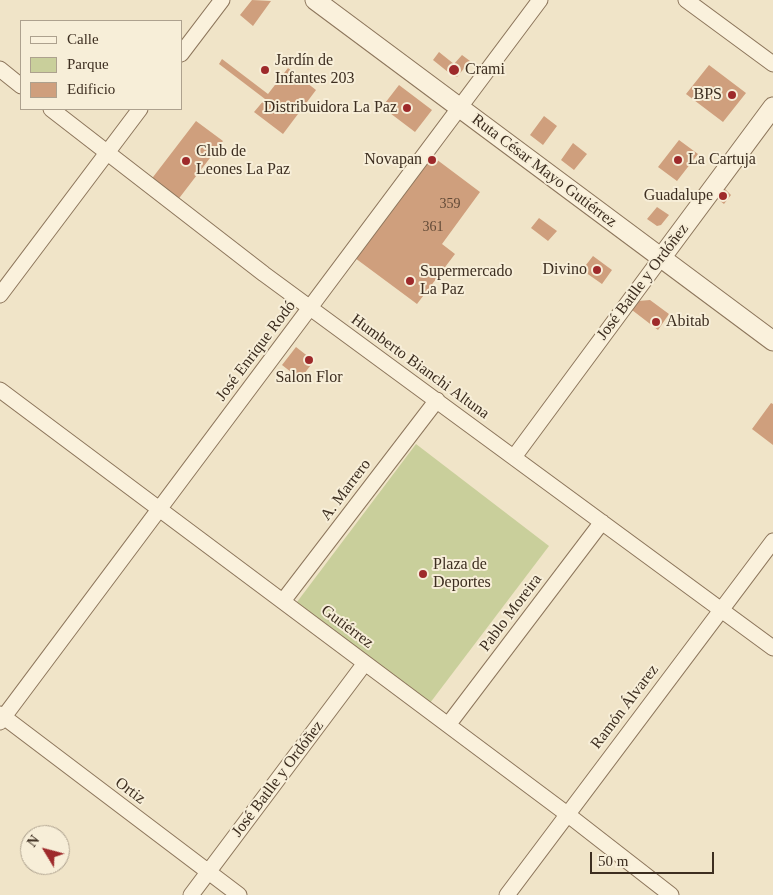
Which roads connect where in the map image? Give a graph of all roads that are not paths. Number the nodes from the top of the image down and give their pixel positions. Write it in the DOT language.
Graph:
graph roads {
  1 [pos="222,0"];
  2 [pos="315,0"];
  3 [pos="540,0"];
  4 [pos="686,0"];
  5 [pos="182,53"];
  6 [pos="773,64"];
  7 [pos="0,69"];
  8 [pos="20,85"];
  9 [pos="459,107"];
  10 [pos="773,107"];
  11 [pos="52,110"];
  12 [pos="139,110"];
  13 [pos="107,152"];
  14 [pos="661,258"];
  15 [pos="0,295"];
  16 [pos="310,308"];
  17 [pos="773,341"];
  18 [pos="0,390"];
  19 [pos="436,400"];
  20 [pos="514,457"];
  21 [pos="160,509"];
  22 [pos="602,522"];
  23 [pos="773,541"];
  24 [pos="283,601"];
  25 [pos="721,609"];
  26 [pos="773,648"];
  27 [pos="365,663"];
  28 [pos="1,718"];
  29 [pos="448,725"];
  30 [pos="566,814"];
  31 [pos="208,873"];
  32 [pos="191,895"];
  33 [pos="239,895"];
  34 [pos="507,895"];
  35 [pos="671,895"];
  1 -- 5 [label="street"];
  2 -- 9 [label="street, Ruta César Mayo Gutiérrez"];
  3 -- 9 [label="street, José Enrique Rodó"];
  4 -- 6 [label="street"];
  7 -- 8 [label="street"];
  9 -- 14 [label="street, Ruta César Mayo Gutiérrez"];
  9 -- 16 [label="street, José Enrique Rodó"];
  10 -- 14 [label="street, José Batlle y Ordóñez"];
  11 -- 13 [label="street, Humberto Bianchi Altuna"];
  12 -- 13 [label="street"];
  13 -- 15 [label="street"];
  13 -- 16 [label="street, Humberto Bianchi Altuna"];
  14 -- 17 [label="street, Ruta César Mayo Gutiérrez"];
  14 -- 20 [label="street, José Batlle y Ordóñez"];
  16 -- 19 [label="street, Humberto Bianchi Altuna"];
  16 -- 21 [label="street, José Enrique Rodó"];
  18 -- 21 [label="street, Gutiérrez"];
  19 -- 20 [label="street, Humberto Bianchi Altuna"];
  19 -- 24 [label="street, A. Marrero"];
  20 -- 22 [label="street, Humberto Bianchi Altuna"];
  21 -- 24 [label="street, Gutiérrez"];
  21 -- 28 [label="street, José Enrique Rodó"];
  22 -- 25 [label="street, Humberto Bianchi Altuna"];
  22 -- 29 [label="street, Pablo Moreira"];
  23 -- 25 [label="street, Ramón Álvarez"];
  24 -- 27 [label="street, Gutiérrez"];
  25 -- 26 [label="street, Humberto Bianchi Altuna"];
  25 -- 30 [label="street, Ramón Álvarez"];
  27 -- 29 [label="street, Gutiérrez"];
  27 -- 31 [label="street, José Batlle y Ordóñez"];
  28 -- 31 [label="street, Ortiz"];
  29 -- 30 [label="street, Gutiérrez"];
  30 -- 34 [label="street, Ramón Álvarez"];
  30 -- 35 [label="street, Gutiérrez"];
  31 -- 32 [label="street, José Batlle y Ordóñez"];
  31 -- 33 [label="street, Ortiz"];
}
